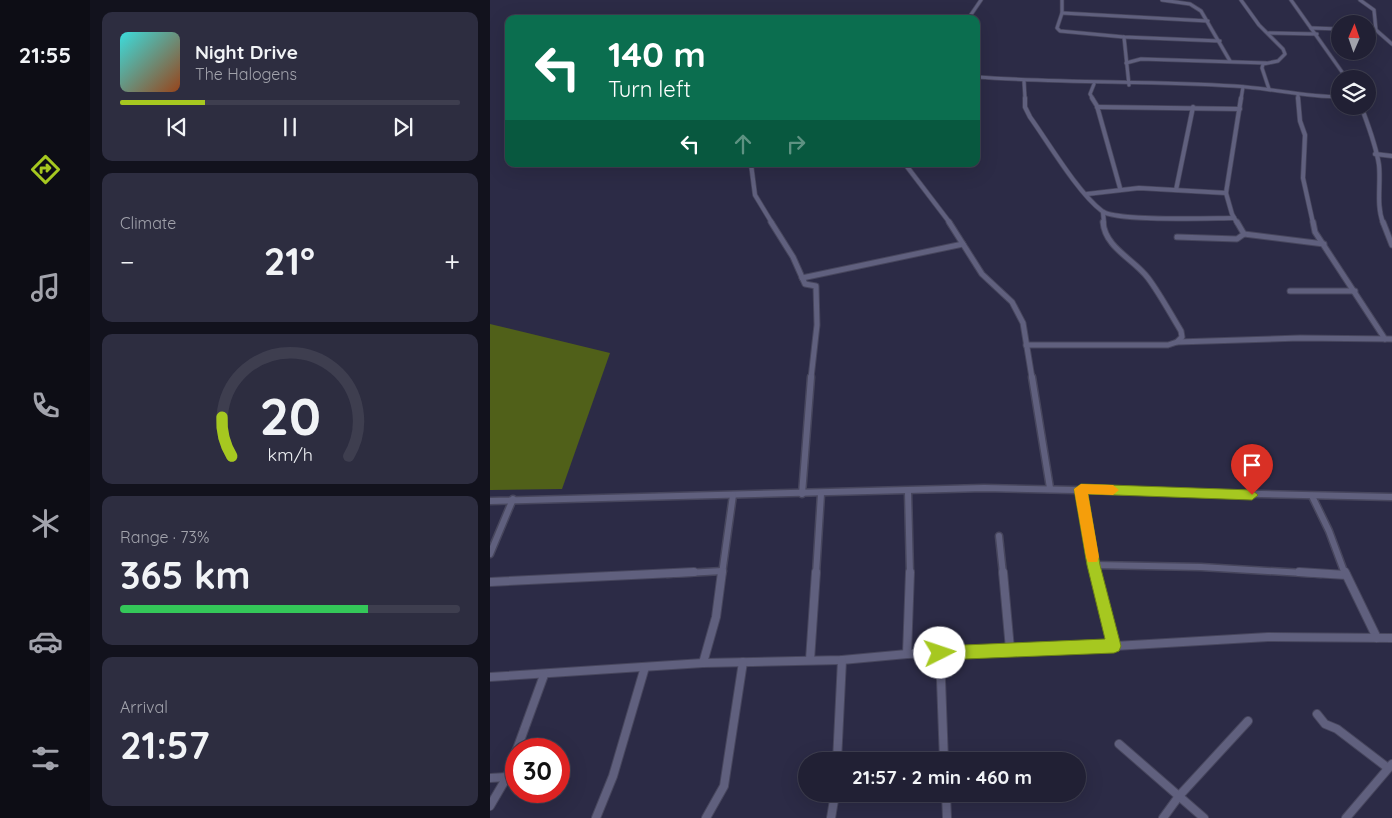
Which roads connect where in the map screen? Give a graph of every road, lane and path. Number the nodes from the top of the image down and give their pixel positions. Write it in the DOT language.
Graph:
graph roads {
  1 [pos="981,0"];
  2 [pos="1062,0"];
  3 [pos="1162,0"];
  4 [pos="1241,0"];
  5 [pos="1291,0"];
  6 [pos="1360,0"];
  7 [pos="1062,13"];
  8 [pos="971,15"];
  9 [pos="1374,15"];
  10 [pos="1208,21"];
  11 [pos="1311,28"];
  12 [pos="1331,29"];
  13 [pos="1376,30"];
  14 [pos="1269,33"];
  15 [pos="1317,34"];
  16 [pos="1124,37"];
  17 [pos="1220,42"];
  18 [pos="1392,44"];
  19 [pos="1125,54"];
  20 [pos="1141,59"];
  21 [pos="1230,61"];
  22 [pos="1266,62"];
  23 [pos="1126,63"];
  24 [pos="1341,70"];
  25 [pos="980,77"];
  26 [pos="1024,81"];
  27 [pos="1094,84"];
  28 [pos="1129,85"];
  29 [pos="1243,87"];
  30 [pos="1269,89"];
  31 [pos="1298,94"];
  32 [pos="1331,97"];
  33 [pos="1097,107"];
  34 [pos="1193,107"];
  35 [pos="1240,109"];
  36 [pos="1364,115"];
  37 [pos="1375,154"];
  38 [pos="1392,156"];
  39 [pos="751,167"];
  40 [pos="907,167"];
  41 [pos="1120,188"];
  42 [pos="1176,190"];
  43 [pos="1226,193"];
  44 [pos="1087,194"];
  45 [pos="1103,212"];
  46 [pos="1234,218"];
  47 [pos="1244,234"];
  48 [pos="1177,237"];
  49 [pos="963,244"];
  50 [pos="1324,244"];
  51 [pos="1392,245"];
  52 [pos="802,278"];
  53 [pos="1290,291"];
  54 [pos="1355,291"];
  55 [pos="1386,339"];
  56 [pos="1392,339"];
  57 [pos="1177,342"];
  58 [pos="1026,345"];
  59 [pos="1050,488"];
  60 [pos="1081,489"];
  61 [pos="908,492"];
  62 [pos="802,494"];
  63 [pos="821,494"];
  64 [pos="733,496"];
  65 [pos="1312,496"];
  66 [pos="1392,497"];
  67 [pos="514,500"];
  68 [pos="490,501"];
  69 [pos="999,536"];
  70 [pos="490,554"];
  71 [pos="1094,565"];
  72 [pos="723,571"];
  73 [pos="1346,575"];
  74 [pos="490,582"];
  75 [pos="1377,638"];
  76 [pos="1392,638"];
  77 [pos="1114,646"];
  78 [pos="1010,649"];
  79 [pos="940,653"];
  80 [pos="907,654"];
  81 [pos="810,660"];
  82 [pos="842,660"];
  83 [pos="743,662"];
  84 [pos="703,663"];
  85 [pos="645,667"];
  86 [pos="544,675"];
  87 [pos="490,677"];
  88 [pos="1317,714"];
  89 [pos="1248,721"];
  90 [pos="521,738"];
  91 [pos="1119,744"];
  92 [pos="837,752"];
  93 [pos="944,752"];
  94 [pos="1390,766"];
  95 [pos="505,777"];
  96 [pos="490,778"];
  97 [pos="505,780"];
  98 [pos="1179,796"];
  99 [pos="834,802"];
  100 [pos="946,802"];
  101 [pos="490,806"];
  102 [pos="596,818"];
  103 [pos="706,818"];
  104 [pos="832,818"];
  105 [pos="947,818"];
  106 [pos="1163,818"];
  107 [pos="1204,818"];
  108 [pos="1346,818"];
  1 -- 8 [label="street"];
  2 -- 7 [label="street"];
  3 -- 10 [label="street"];
  4 -- 14 [label="street"];
  5 -- 11 [label="street"];
  6 -- 9 [label="street"];
  7 -- 10 [label="street"];
  7 -- 16 [label="street"];
  10 -- 17 [label="street"];
  11 -- 12 [label="street"];
  11 -- 15 [label="street"];
  13 -- 18 [label="street"];
  14 -- 15 [label="street"];
  14 -- 22 [label="street"];
  15 -- 24 [label="street"];
  16 -- 17 [label="street"];
  16 -- 19 [label="street"];
  17 -- 21 [label="street"];
  19 -- 20 [label="street"];
  19 -- 23 [label="street"];
  20 -- 21 [label="street"];
  20 -- 23 [label="street"];
  21 -- 22 [label="street"];
  22 -- 30 [label="street"];
  23 -- 28 [label="street"];
  25 -- 26 [label="street"];
  26 -- 27 [label="street"];
  26 -- 44 [label="street"];
  27 -- 28 [label="street"];
  27 -- 33 [label="street"];
  28 -- 29 [label="street"];
  29 -- 30 [label="street"];
  29 -- 35 [label="street"];
  30 -- 31 [label="street"];
  31 -- 32 [label="street"];
  31 -- 50 [label="street"];
  33 -- 34 [label="street"];
  33 -- 41 [label="street"];
  34 -- 35 [label="street"];
  34 -- 42 [label="street"];
  35 -- 43 [label="street"];
  36 -- 37 [label="street"];
  37 -- 38 [label="street"];
  37 -- 51 [label="street"];
  39 -- 52 [label="street"];
  40 -- 49 [label="street"];
  41 -- 42 [label="street"];
  41 -- 44 [label="street"];
  42 -- 43 [label="street"];
  43 -- 46 [label="street"];
  44 -- 45 [label="street"];
  45 -- 46 [label="street"];
  45 -- 57 [label="street"];
  46 -- 47 [label="street"];
  47 -- 48 [label="street"];
  47 -- 50 [label="street"];
  49 -- 52 [label="street"];
  49 -- 58 [label="street"];
  50 -- 54 [label="street"];
  52 -- 62 [label="street"];
  53 -- 54 [label="street"];
  54 -- 55 [label="street"];
  55 -- 56 [label="street"];
  55 -- 57 [label="street"];
  57 -- 58 [label="street"];
  58 -- 59 [label="street"];
  59 -- 60 [label="street"];
  59 -- 61 [label="street"];
  60 -- 65 [label="street"];
  60 -- 71 [label="street"];
  61 -- 63 [label="street"];
  61 -- 80 [label="street"];
  62 -- 63 [label="street"];
  62 -- 64 [label="street"];
  63 -- 81 [label="street"];
  64 -- 67 [label="street"];
  64 -- 72 [label="street"];
  65 -- 66 [label="street"];
  65 -- 73 [label="street"];
  67 -- 68 [label="street"];
  67 -- 70 [label="street"];
  69 -- 78 [label="street"];
  71 -- 73 [label="street"];
  71 -- 77 [label="street"];
  72 -- 74 [label="street"];
  72 -- 84 [label="street"];
  73 -- 75 [label="street"];
  75 -- 76 [label="street"];
  75 -- 77 [label="street"];
  77 -- 78 [label="street"];
  78 -- 79 [label="street"];
  79 -- 80 [label="street"];
  79 -- 93 [label="street"];
  80 -- 82 [label="street"];
  81 -- 82 [label="street"];
  81 -- 83 [label="street"];
  82 -- 92 [label="street"];
  83 -- 84 [label="street"];
  83 -- 103 [label="street"];
  84 -- 85 [label="street"];
  85 -- 86 [label="street"];
  85 -- 102 [label="street"];
  86 -- 87 [label="street"];
  86 -- 90 [label="street"];
  88 -- 94 [label="street"];
  89 -- 98 [label="street"];
  91 -- 98 [label="street"];
  94 -- 108 [label="street"];
  95 -- 96 [label="street"];
  97 -- 101 [label="street"];
  98 -- 106 [label="street"];
  98 -- 107 [label="street"];
  99 -- 104 [label="street"];
  100 -- 105 [label="street"];
}
